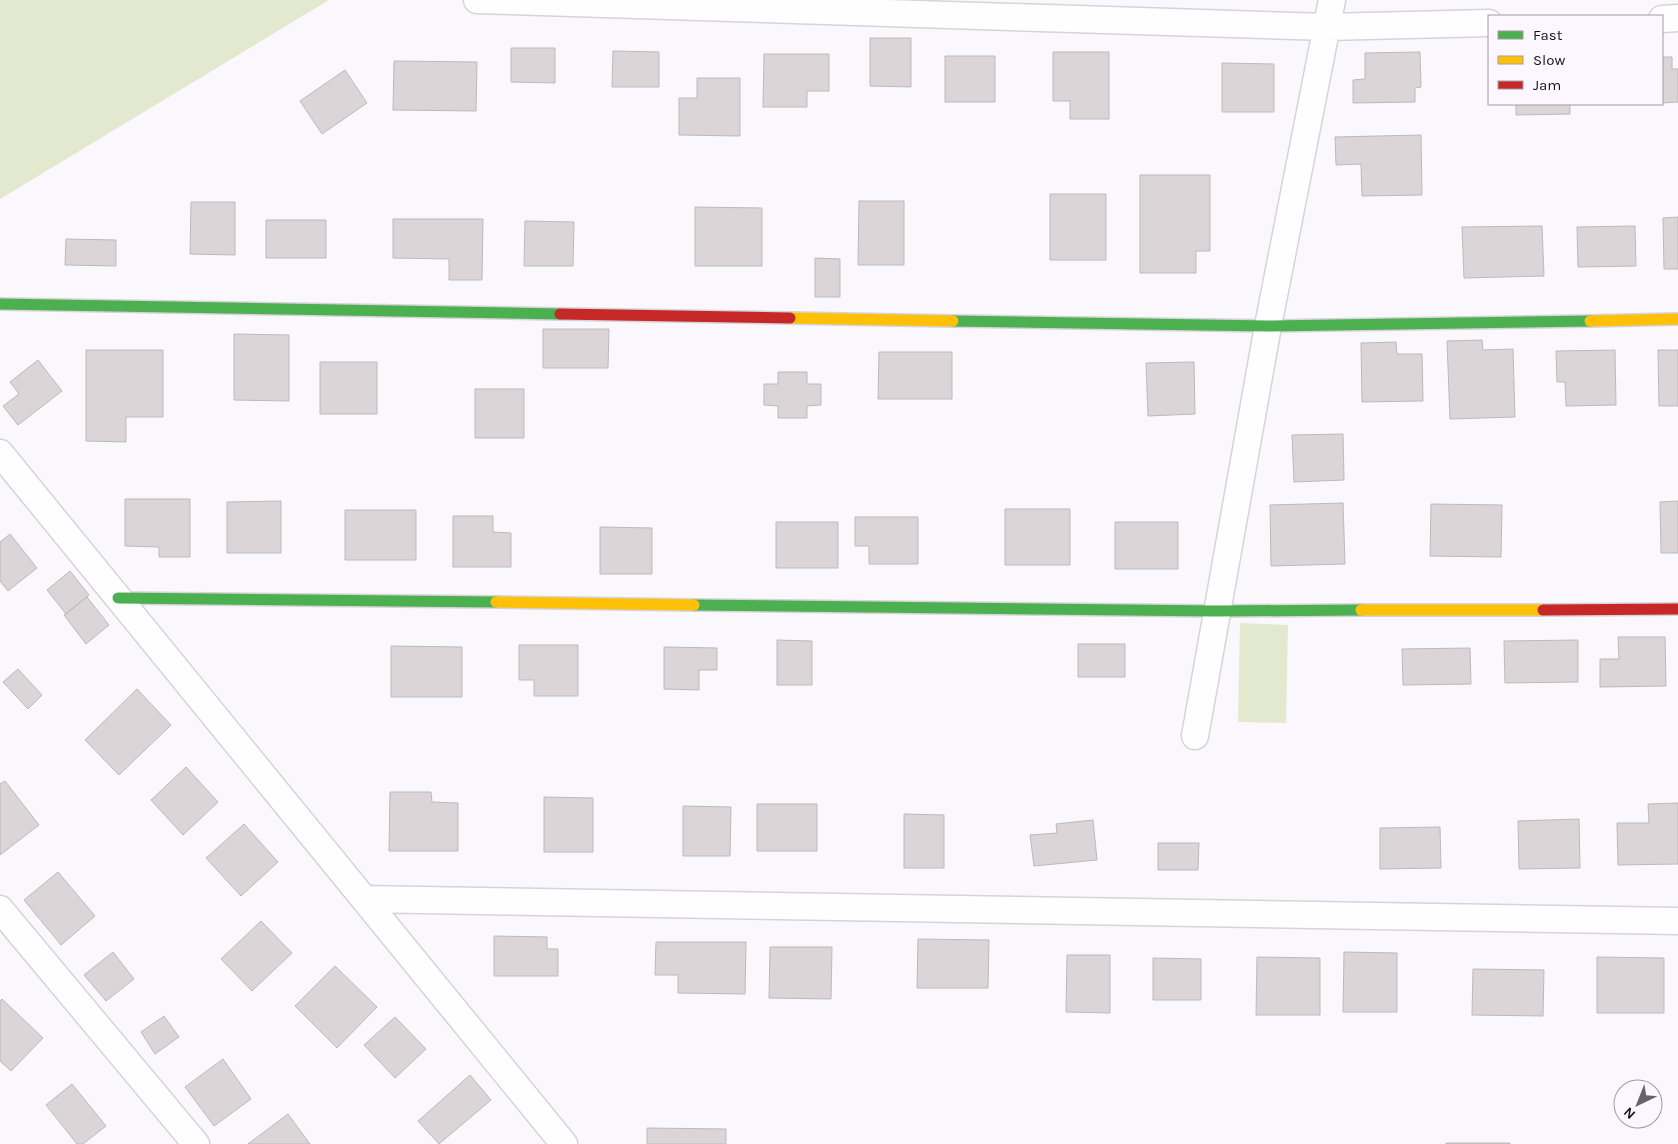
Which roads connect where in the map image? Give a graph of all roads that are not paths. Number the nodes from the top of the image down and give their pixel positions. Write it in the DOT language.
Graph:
graph roads {
  1 [pos="477,0"];
  2 [pos="1332,0"];
  3 [pos="1663,18"];
  4 [pos="1678,18"];
  5 [pos="1488,23"];
  6 [pos="1327,27"];
  7 [pos="0,304"];
  8 [pos="1678,319"];
  9 [pos="1268,326"];
  10 [pos="0,453"];
  11 [pos="118,598"];
  12 [pos="1678,609"];
  13 [pos="1216,611"];
  14 [pos="1195,736"];
  15 [pos="364,899"];
  16 [pos="0,909"];
  17 [pos="1678,921"];
  18 [pos="196,1144"];
  19 [pos="564,1144"];
  1 -- 6 [label="street"];
  2 -- 6 [label="street"];
  3 -- 4 [label="street"];
  5 -- 6 [label="street"];
  6 -- 9 [label="street"];
  7 -- 9 [label="street"];
  8 -- 9 [label="street"];
  9 -- 13 [label="street"];
  10 -- 11 [label="street"];
  11 -- 13 [label="street"];
  11 -- 15 [label="street"];
  12 -- 13 [label="street"];
  13 -- 14 [label="street"];
  15 -- 17 [label="street"];
  15 -- 19 [label="street"];
  16 -- 18 [label="street"];
}
